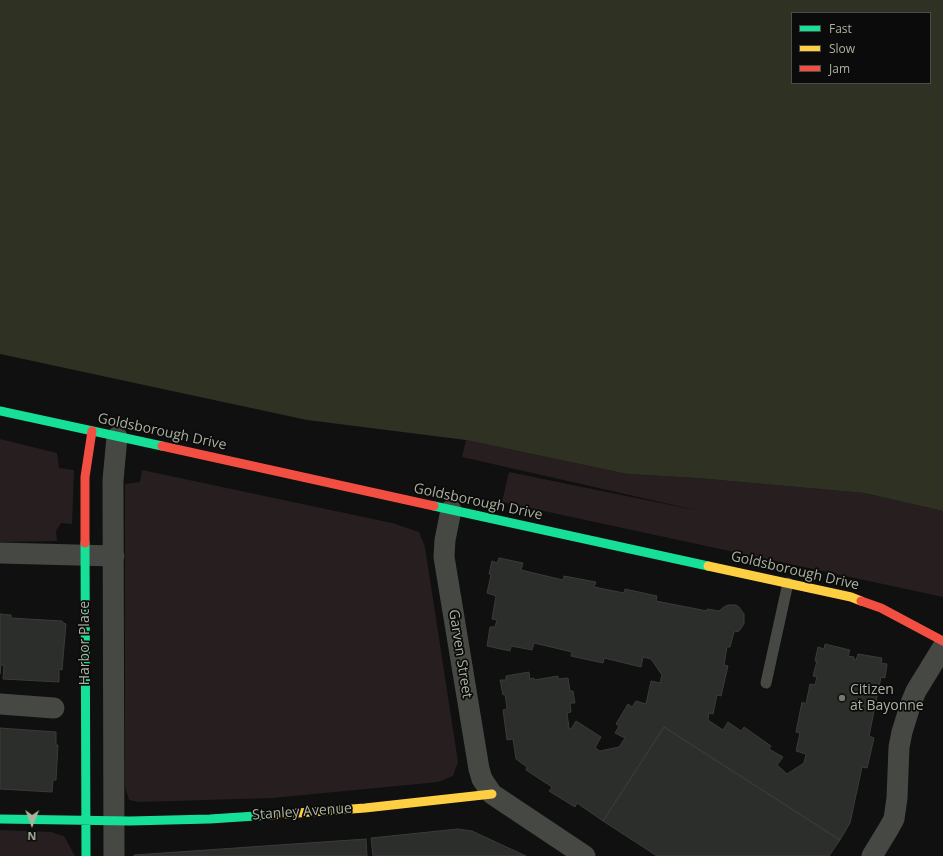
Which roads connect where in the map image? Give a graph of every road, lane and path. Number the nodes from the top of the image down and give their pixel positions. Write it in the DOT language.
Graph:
graph roads {
  1 [pos="0,411"];
  2 [pos="92,431"];
  3 [pos="117,437"];
  4 [pos="451,510"];
  5 [pos="0,553"];
  6 [pos="85,555"];
  7 [pos="114,556"];
  8 [pos="788,583"];
  9 [pos="943,641"];
  10 [pos="943,647"];
  11 [pos="766,684"];
  12 [pos="0,704"];
  13 [pos="54,708"];
  14 [pos="492,794"];
  15 [pos="0,820"];
  16 [pos="85,821"];
  17 [pos="114,821"];
  18 [pos="86,856"];
  19 [pos="114,856"];
  20 [pos="585,856"];
  21 [pos="872,856"];
  1 -- 2 [label="street, Goldsborough Drive"];
  2 -- 3 [label="street, Goldsborough Drive"];
  2 -- 6 [label="street, Harbor Place"];
  3 -- 4 [label="street, Goldsborough Drive"];
  3 -- 7 [label="street, Harbor Place"];
  4 -- 8 [label="street, Goldsborough Drive"];
  4 -- 14 [label="street, Garven Street"];
  5 -- 6 [label="street"];
  6 -- 7 [label="street"];
  6 -- 16 [label="street, Harbor Place"];
  7 -- 17 [label="street, Harbor Place"];
  8 -- 9 [label="street, Goldsborough Drive"];
  8 -- 11 [label="lane"];
  10 -- 21 [label="street"];
  12 -- 13 [label="street"];
  14 -- 17 [label="street, Stanley Avenue"];
  14 -- 20 [label="street"];
  15 -- 16 [label="street, Stanley Avenue"];
  16 -- 17 [label="street, Stanley Avenue"];
  16 -- 18 [label="street, Harbor Place"];
  17 -- 19 [label="street, Harbor Place"];
}
